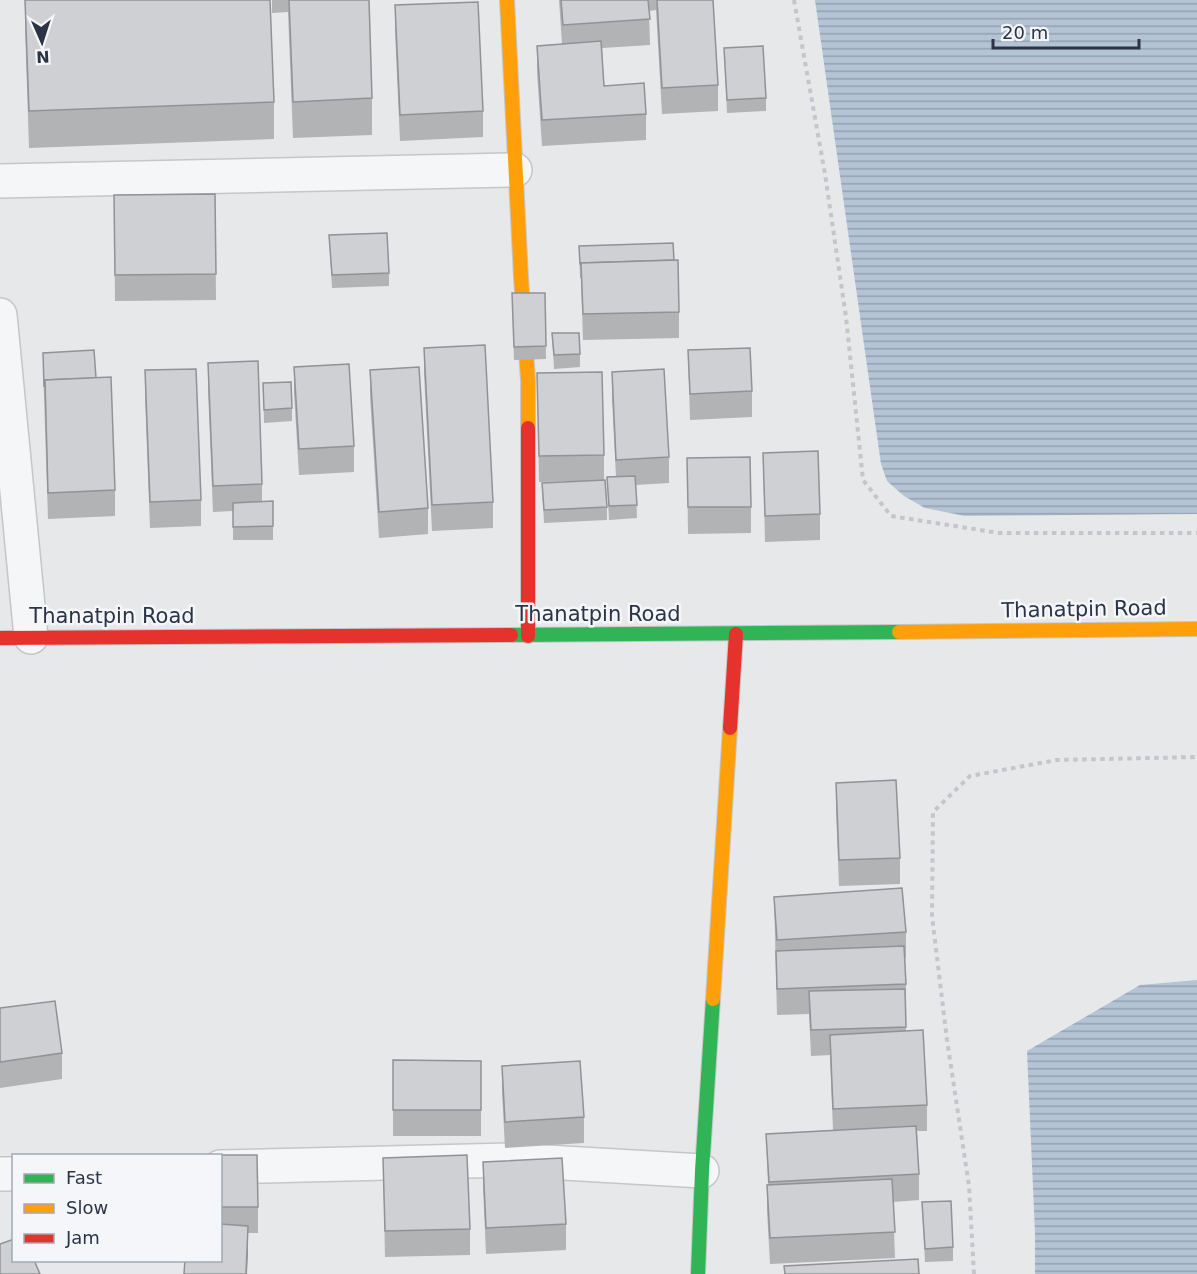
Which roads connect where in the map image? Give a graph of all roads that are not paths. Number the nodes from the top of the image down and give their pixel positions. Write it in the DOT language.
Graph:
graph roads {
  1 [pos="507,0"];
  2 [pos="515,170"];
  3 [pos="0,181"];
  4 [pos="0,315"];
  5 [pos="1197,629"];
  6 [pos="736,634"];
  7 [pos="528,636"];
  8 [pos="16,638"];
  9 [pos="222,1167"];
  10 [pos="702,1171"];
  11 [pos="698,1274"];
  1 -- 2 [label="street"];
  2 -- 3 [label="street"];
  2 -- 7 [label="street"];
  4 -- 8 [label="street"];
  5 -- 6 [label="street, Thanatpin Road"];
  6 -- 7 [label="street, Thanatpin Road"];
  6 -- 10 [label="street"];
  7 -- 8 [label="street, Thanatpin Road"];
  9 -- 10 [label="street"];
  10 -- 11 [label="street"];
}
